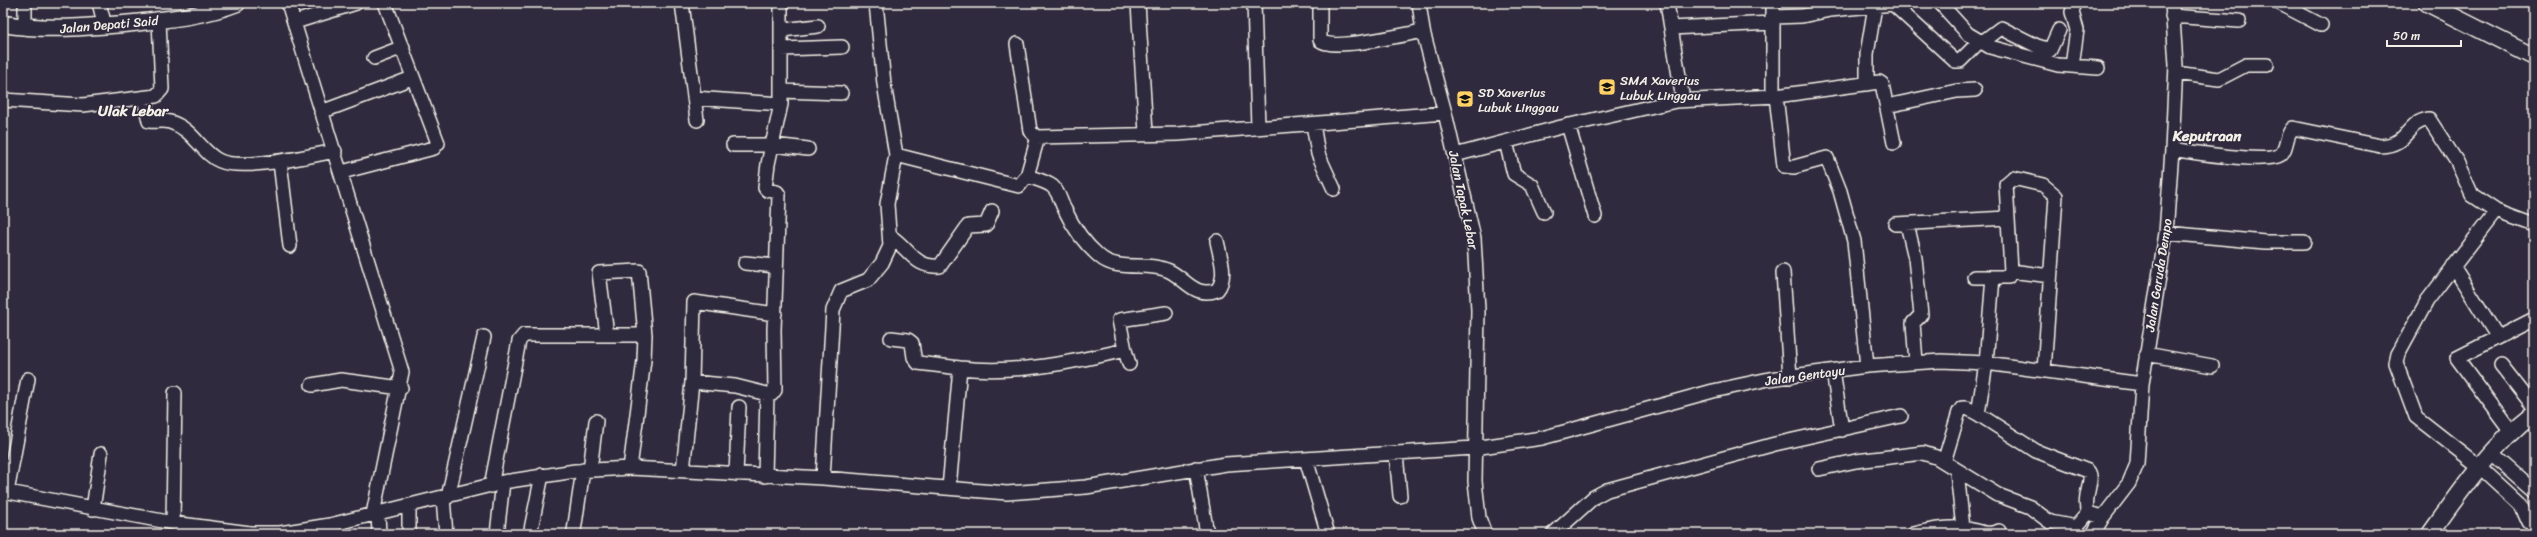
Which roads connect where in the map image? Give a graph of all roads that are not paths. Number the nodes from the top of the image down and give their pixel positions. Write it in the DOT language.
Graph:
graph roads {
  1 [pos="25,3"];
  2 [pos="99,3"];
  3 [pos="237,3"];
  4 [pos="288,3"];
  5 [pos="356,3"];
  6 [pos="385,3"];
  7 [pos="682,3"];
  8 [pos="781,3"];
  9 [pos="876,3"];
  10 [pos="1138,3"];
  11 [pos="1254,3"];
  12 [pos="1320,3"];
  13 [pos="1419,3"];
  14 [pos="1667,3"];
  15 [pos="1773,3"];
  16 [pos="1940,3"];
  17 [pos="2076,3"];
  18 [pos="2172,3"];
  19 [pos="2279,3"];
  20 [pos="2427,3"];
  21 [pos="1893,4"];
  22 [pos="1875,6"];
  23 [pos="214,7"];
  24 [pos="2172,16"];
  25 [pos="160,20"];
  26 [pos="1772,20"];
  27 [pos="2239,21"];
  28 [pos="295,22"];
  29 [pos="3,24"];
  30 [pos="2321,25"];
  31 [pos="105,26"];
  32 [pos="818,26"];
  33 [pos="25,28"];
  34 [pos="1671,28"];
  35 [pos="782,30"];
  36 [pos="2059,30"];
  37 [pos="1423,31"];
  38 [pos="1980,42"];
  39 [pos="1017,44"];
  40 [pos="403,47"];
  41 [pos="842,47"];
  42 [pos="782,50"];
  43 [pos="2050,50"];
  44 [pos="2534,57"];
  45 [pos="374,58"];
  46 [pos="2048,63"];
  47 [pos="2268,65"];
  48 [pos="2072,66"];
  49 [pos="2098,68"];
  50 [pos="2176,74"];
  51 [pos="412,78"];
  52 [pos="1867,84"];
  53 [pos="1975,90"];
  54 [pos="781,91"];
  55 [pos="841,94"];
  56 [pos="1774,96"];
  57 [pos="144,98"];
  58 [pos="694,98"];
  59 [pos="3,100"];
  60 [pos="1683,100"];
  61 [pos="780,104"];
  62 [pos="1887,106"];
  63 [pos="321,112"];
  64 [pos="1446,113"];
  65 [pos="697,120"];
  66 [pos="1313,124"];
  67 [pos="1568,125"];
  68 [pos="1258,127"];
  69 [pos="1146,133"];
  70 [pos="1038,137"];
  71 [pos="1506,142"];
  72 [pos="1894,143"];
  73 [pos="733,145"];
  74 [pos="773,145"];
  75 [pos="808,149"];
  76 [pos="2172,149"];
  77 [pos="335,151"];
  78 [pos="896,155"];
  79 [pos="1455,155"];
  80 [pos="280,162"];
  81 [pos="342,172"];
  82 [pos="1027,176"];
  83 [pos="1334,189"];
  84 [pos="2496,210"];
  85 [pos="992,211"];
  86 [pos="1544,212"];
  87 [pos="1595,216"];
  88 [pos="2007,218"];
  89 [pos="2534,225"];
  90 [pos="2166,233"];
  91 [pos="890,236"];
  92 [pos="1217,241"];
  93 [pos="2304,242"];
  94 [pos="290,246"];
  95 [pos="745,263"];
  96 [pos="776,266"];
  97 [pos="2453,266"];
  98 [pos="2010,271"];
  99 [pos="1783,272"];
  100 [pos="1974,276"];
  101 [pos="2050,276"];
  102 [pos="1993,277"];
  103 [pos="1166,313"];
  104 [pos="775,314"];
  105 [pos="2534,319"];
  106 [pos="607,335"];
  107 [pos="644,335"];
  108 [pos="2497,336"];
  109 [pos="484,337"];
  110 [pos="891,338"];
  111 [pos="1125,350"];
  112 [pos="2146,354"];
  113 [pos="1916,362"];
  114 [pos="1986,363"];
  115 [pos="1129,364"];
  116 [pos="2501,365"];
  117 [pos="1867,366"];
  118 [pos="2212,366"];
  119 [pos="960,368"];
  120 [pos="1833,371"];
  121 [pos="2044,371"];
  122 [pos="1790,376"];
  123 [pos="28,379"];
  124 [pos="692,382"];
  125 [pos="2142,384"];
  126 [pos="312,385"];
  127 [pos="400,388"];
  128 [pos="174,393"];
  129 [pos="768,394"];
  130 [pos="739,407"];
  131 [pos="2534,408"];
  132 [pos="2534,413"];
  133 [pos="1978,414"];
  134 [pos="1900,416"];
  135 [pos="596,420"];
  136 [pos="1842,430"];
  137 [pos="2512,431"];
  138 [pos="1474,448"];
  139 [pos="101,454"];
  140 [pos="1396,454"];
  141 [pos="2492,454"];
  142 [pos="1306,459"];
  143 [pos="1944,462"];
  144 [pos="630,468"];
  145 [pos="1196,468"];
  146 [pos="2481,468"];
  147 [pos="1820,469"];
  148 [pos="587,470"];
  149 [pos="683,471"];
  150 [pos="1957,472"];
  151 [pos="736,474"];
  152 [pos="542,475"];
  153 [pos="765,476"];
  154 [pos="823,478"];
  155 [pos="497,484"];
  156 [pos="949,488"];
  157 [pos="2534,491"];
  158 [pos="5,492"];
  159 [pos="1400,496"];
  160 [pos="446,497"];
  161 [pos="409,506"];
  162 [pos="93,509"];
  163 [pos="2088,513"];
  164 [pos="375,514"];
  165 [pos="2103,517"];
  166 [pos="173,523"];
  167 [pos="1963,528"];
  168 [pos="2530,528"];
  169 [pos="574,531"];
  170 [pos="1999,531"];
  171 [pos="289,533"];
  172 [pos="379,534"];
  173 [pos="409,534"];
  174 [pos="446,534"];
  175 [pos="497,534"];
  176 [pos="530,534"];
  177 [pos="1207,534"];
  178 [pos="1328,534"];
  179 [pos="1485,534"];
  180 [pos="1553,534"];
  181 [pos="1914,534"];
  182 [pos="2093,534"];
  183 [pos="2430,534"];
  1 -- 33 [label="street"];
  2 -- 31 [label="street"];
  3 -- 23 [label="main road, Jalan Depati Said"];
  4 -- 28 [label="street"];
  5 -- 28 [label="street"];
  6 -- 40 [label="street"];
  7 -- 58 [label="street"];
  8 -- 35 [label="street"];
  9 -- 78 [label="street"];
  10 -- 69 [label="street"];
  11 -- 68 [label="street"];
  12 -- 37 [label="street"];
  13 -- 37 [label="street, Jalan Tapak Lebar"];
  14 -- 34 [label="street"];
  15 -- 26 [label="street"];
  16 -- 38 [label="street"];
  17 -- 48 [label="street"];
  18 -- 24 [label="street, Jalan Garuda Dempo"];
  19 -- 30 [label="street"];
  20 -- 44 [label="main road"];
  21 -- 22 [label="street"];
  21 -- 38 [label="street"];
  22 -- 26 [label="street"];
  22 -- 52 [label="street"];
  23 -- 25 [label="main road, Jalan Depati Said"];
  24 -- 27 [label="street"];
  24 -- 50 [label="street, Jalan Garuda Dempo"];
  25 -- 31 [label="main road, Jalan Depati Said"];
  25 -- 57 [label="street"];
  26 -- 34 [label="street"];
  26 -- 56 [label="street"];
  28 -- 63 [label="street"];
  29 -- 33 [label="main road, Jalan Depati Said"];
  31 -- 33 [label="main road, Jalan Depati Said"];
  32 -- 35 [label="street"];
  34 -- 60 [label="street"];
  35 -- 42 [label="street"];
  36 -- 43 [label="street"];
  37 -- 64 [label="street, Jalan Tapak Lebar"];
  38 -- 43 [label="street"];
  38 -- 46 [label="street"];
  39 -- 70 [label="street"];
  40 -- 45 [label="street"];
  40 -- 51 [label="street"];
  41 -- 42 [label="street"];
  42 -- 54 [label="street"];
  43 -- 46 [label="street"];
  46 -- 48 [label="street"];
  47 -- 50 [label="street"];
  48 -- 49 [label="street"];
  50 -- 76 [label="street, Jalan Garuda Dempo"];
  51 -- 63 [label="street"];
  51 -- 81 [label="street"];
  52 -- 56 [label="street"];
  52 -- 62 [label="street"];
  53 -- 62 [label="street"];
  54 -- 55 [label="street"];
  54 -- 61 [label="street"];
  56 -- 60 [label="street"];
  56 -- 117 [label="street"];
  57 -- 59 [label="street"];
  57 -- 80 [label="street"];
  58 -- 61 [label="street"];
  58 -- 65 [label="street"];
  60 -- 67 [label="street"];
  61 -- 74 [label="street"];
  62 -- 72 [label="street"];
  63 -- 77 [label="street"];
  64 -- 66 [label="street"];
  64 -- 79 [label="street, Jalan Tapak Lebar"];
  66 -- 68 [label="street"];
  66 -- 83 [label="street"];
  67 -- 71 [label="street"];
  67 -- 87 [label="street"];
  68 -- 69 [label="street"];
  69 -- 70 [label="street"];
  70 -- 82 [label="street"];
  71 -- 79 [label="street"];
  71 -- 86 [label="street"];
  73 -- 74 [label="street"];
  74 -- 75 [label="street"];
  74 -- 96 [label="street"];
  76 -- 84 [label="street"];
  76 -- 90 [label="street, Jalan Garuda Dempo"];
  77 -- 80 [label="street"];
  77 -- 81 [label="street"];
  78 -- 82 [label="street"];
  78 -- 91 [label="street"];
  79 -- 138 [label="street, Jalan Tapak Lebar"];
  80 -- 94 [label="street"];
  81 -- 127 [label="street"];
  82 -- 92 [label="street"];
  84 -- 89 [label="street"];
  84 -- 97 [label="street"];
  85 -- 91 [label="street"];
  88 -- 98 [label="street"];
  88 -- 101 [label="street"];
  88 -- 113 [label="street"];
  90 -- 93 [label="street"];
  90 -- 112 [label="street, Jalan Garuda Dempo"];
  91 -- 154 [label="street"];
  95 -- 96 [label="street"];
  96 -- 104 [label="street"];
  97 -- 108 [label="street"];
  97 -- 146 [label="street"];
  98 -- 101 [label="street"];
  98 -- 102 [label="street"];
  99 -- 122 [label="street"];
  100 -- 102 [label="street"];
  101 -- 121 [label="street"];
  102 -- 114 [label="street"];
  103 -- 111 [label="street"];
  104 -- 124 [label="street"];
  104 -- 129 [label="street"];
  105 -- 108 [label="street"];
  106 -- 107 [label="street"];
  106 -- 107 [label="street"];
  106 -- 155 [label="street"];
  107 -- 144 [label="street"];
  108 -- 137 [label="street"];
  109 -- 160 [label="street"];
  110 -- 119 [label="street"];
  111 -- 115 [label="street"];
  111 -- 119 [label="street"];
  112 -- 118 [label="street"];
  112 -- 125 [label="street, Jalan Garuda Dempo"];
  113 -- 114 [label="street, Jalan Gentayu"];
  113 -- 117 [label="street, Jalan Gentayu"];
  114 -- 121 [label="street, Jalan Gentayu"];
  114 -- 133 [label="street"];
  116 -- 131 [label="street"];
  117 -- 120 [label="street, Jalan Gentayu"];
  119 -- 156 [label="street"];
  120 -- 122 [label="street, Jalan Gentayu"];
  120 -- 136 [label="street"];
  121 -- 125 [label="street, Jalan Gentayu"];
  122 -- 138 [label="street, Jalan Gentayu"];
  123 -- 158 [label="street"];
  124 -- 129 [label="street"];
  124 -- 149 [label="street"];
  125 -- 165 [label="street, Jalan Garuda Dempo"];
  126 -- 127 [label="street"];
  127 -- 164 [label="street"];
  128 -- 166 [label="street"];
  129 -- 153 [label="street"];
  130 -- 151 [label="street"];
  132 -- 137 [label="main road"];
  133 -- 143 [label="street"];
  133 -- 163 [label="street"];
  134 -- 136 [label="street"];
  135 -- 148 [label="street"];
  136 -- 180 [label="street"];
  137 -- 141 [label="main road"];
  138 -- 140 [label="street, Jalan Gentayu"];
  138 -- 179 [label="street, Jalan Tapak Lebar"];
  139 -- 162 [label="street"];
  140 -- 142 [label="street, Jalan Gentayu"];
  140 -- 159 [label="street"];
  141 -- 146 [label="main road"];
  141 -- 157 [label="street"];
  142 -- 145 [label="street, Jalan Gentayu"];
  142 -- 178 [label="street"];
  143 -- 147 [label="street"];
  143 -- 150 [label="street"];
  144 -- 148 [label="street, Jalan Gentayu"];
  144 -- 149 [label="street, Jalan Gentayu"];
  145 -- 156 [label="street, Jalan Gentayu"];
  145 -- 177 [label="street"];
  146 -- 168 [label="street"];
  146 -- 183 [label="main road"];
  148 -- 152 [label="street, Jalan Gentayu"];
  148 -- 169 [label="street"];
  149 -- 151 [label="street, Jalan Gentayu"];
  150 -- 163 [label="street"];
  150 -- 167 [label="street"];
  151 -- 153 [label="street, Jalan Gentayu"];
  152 -- 155 [label="street, Jalan Gentayu"];
  152 -- 176 [label="street"];
  153 -- 154 [label="street, Jalan Gentayu"];
  154 -- 156 [label="street, Jalan Gentayu"];
  155 -- 160 [label="street, Jalan Gentayu"];
  155 -- 175 [label="street"];
  158 -- 162 [label="street, Jalan Gentayu"];
  160 -- 161 [label="street, Jalan Gentayu"];
  160 -- 174 [label="street"];
  161 -- 164 [label="street, Jalan Gentayu"];
  161 -- 173 [label="street"];
  162 -- 166 [label="street, Jalan Gentayu"];
  163 -- 165 [label="street"];
  164 -- 171 [label="street, Jalan Gentayu"];
  164 -- 172 [label="street"];
  165 -- 182 [label="street, Jalan Garuda Dempo"];
  166 -- 171 [label="street, Jalan Gentayu"];
  167 -- 170 [label="street"];
  167 -- 181 [label="street"];
}
